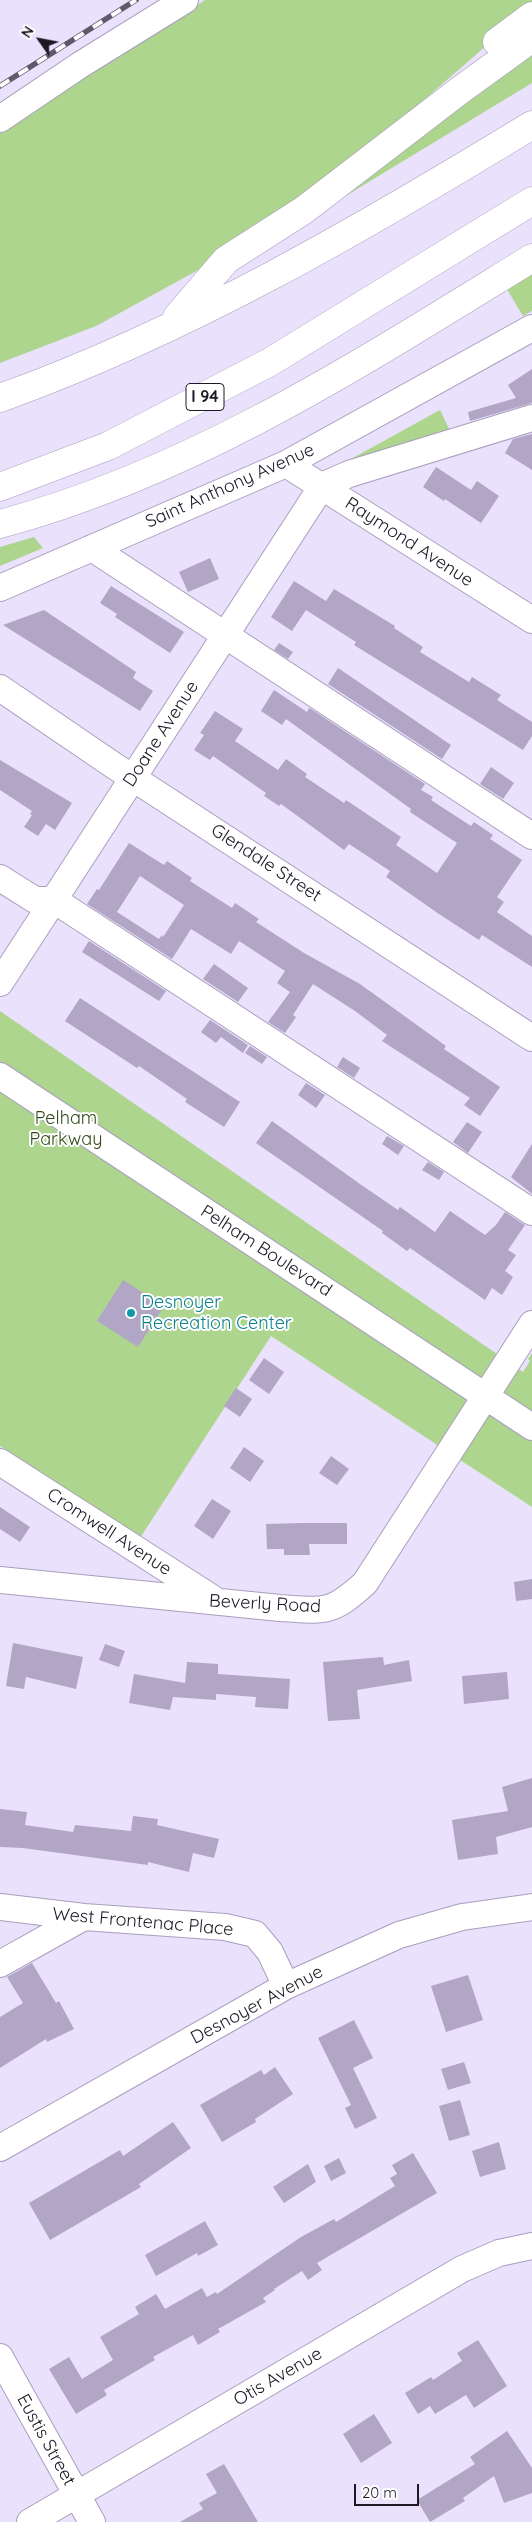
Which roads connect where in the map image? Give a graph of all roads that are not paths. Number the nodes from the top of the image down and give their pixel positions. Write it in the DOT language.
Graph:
graph roads {
  1 [pos="185,0"];
  2 [pos="532,16"];
  3 [pos="532,38"];
  4 [pos="459,91"];
  5 [pos="0,119"];
  6 [pos="532,125"];
  7 [pos="532,201"];
  8 [pos="532,258"];
  9 [pos="169,326"];
  10 [pos="532,328"];
  11 [pos="0,398"];
  12 [pos="532,418"];
  13 [pos="286,464"];
  14 [pos="322,486"];
  15 [pos="0,487"];
  16 [pos="0,524"];
  17 [pos="92,548"];
  18 [pos="0,588"];
  19 [pos="532,620"];
  20 [pos="226,635"];
  21 [pos="0,688"];
  22 [pos="133,777"];
  23 [pos="532,836"];
  24 [pos="0,878"];
  25 [pos="54,900"];
  26 [pos="0,983"];
  27 [pos="530,1033"];
  28 [pos="0,1076"];
  29 [pos="532,1212"];
  30 [pos="532,1324"];
  31 [pos="486,1397"];
  32 [pos="532,1427"];
  33 [pos="0,1462"];
  34 [pos="0,1580"];
  35 [pos="217,1602"];
  36 [pos="0,1907"];
  37 [pos="532,1907"];
  38 [pos="84,1917"];
  39 [pos="0,1964"];
  40 [pos="286,1986"];
  41 [pos="0,2148"];
  42 [pos="532,2246"];
  43 [pos="0,2357"];
  44 [pos="76,2495"];
  45 [pos="30,2522"];
  46 [pos="92,2522"];
  1 -- 5 [label="street"];
  2 -- 4 [label="highway"];
  3 -- 4 [label="highway"];
  4 -- 9 [label="highway"];
  6 -- 9 [label="highway"];
  7 -- 15 [label="highway, I 94"];
  8 -- 16 [label="highway"];
  9 -- 11 [label="highway"];
  10 -- 13 [label="street, Saint Anthony Avenue"];
  12 -- 14 [label="street"];
  13 -- 14 [label="street, Raymond Avenue"];
  13 -- 17 [label="street, Saint Anthony Avenue"];
  14 -- 19 [label="street, Raymond Avenue"];
  14 -- 20 [label="street, Doane Avenue"];
  17 -- 18 [label="street, Saint Anthony Avenue"];
  17 -- 20 [label="street"];
  20 -- 22 [label="street, Doane Avenue"];
  20 -- 23 [label="street"];
  21 -- 22 [label="street, Glendale Street"];
  22 -- 25 [label="street, Doane Avenue"];
  22 -- 27 [label="street, Glendale Street"];
  24 -- 25 [label="street"];
  25 -- 26 [label="street, Doane Avenue"];
  25 -- 29 [label="street"];
  28 -- 31 [label="street, Pelham Boulevard"];
  30 -- 31 [label="street, Beverly Road"];
  31 -- 32 [label="street, Pelham Boulevard"];
  31 -- 35 [label="street, Beverly Road"];
  33 -- 35 [label="street, Cromwell Avenue"];
  34 -- 35 [label="street, Beverly Road"];
  36 -- 38 [label="street, West Frontenac Place"];
  37 -- 40 [label="street, Desnoyer Avenue"];
  38 -- 39 [label="street"];
  38 -- 40 [label="street, West Frontenac Place"];
  40 -- 41 [label="street, Desnoyer Avenue"];
  42 -- 44 [label="street, Otis Avenue"];
  43 -- 44 [label="street, Eustis Street"];
  44 -- 45 [label="street, Otis Avenue"];
  44 -- 46 [label="street, Eustis Street"];
}
